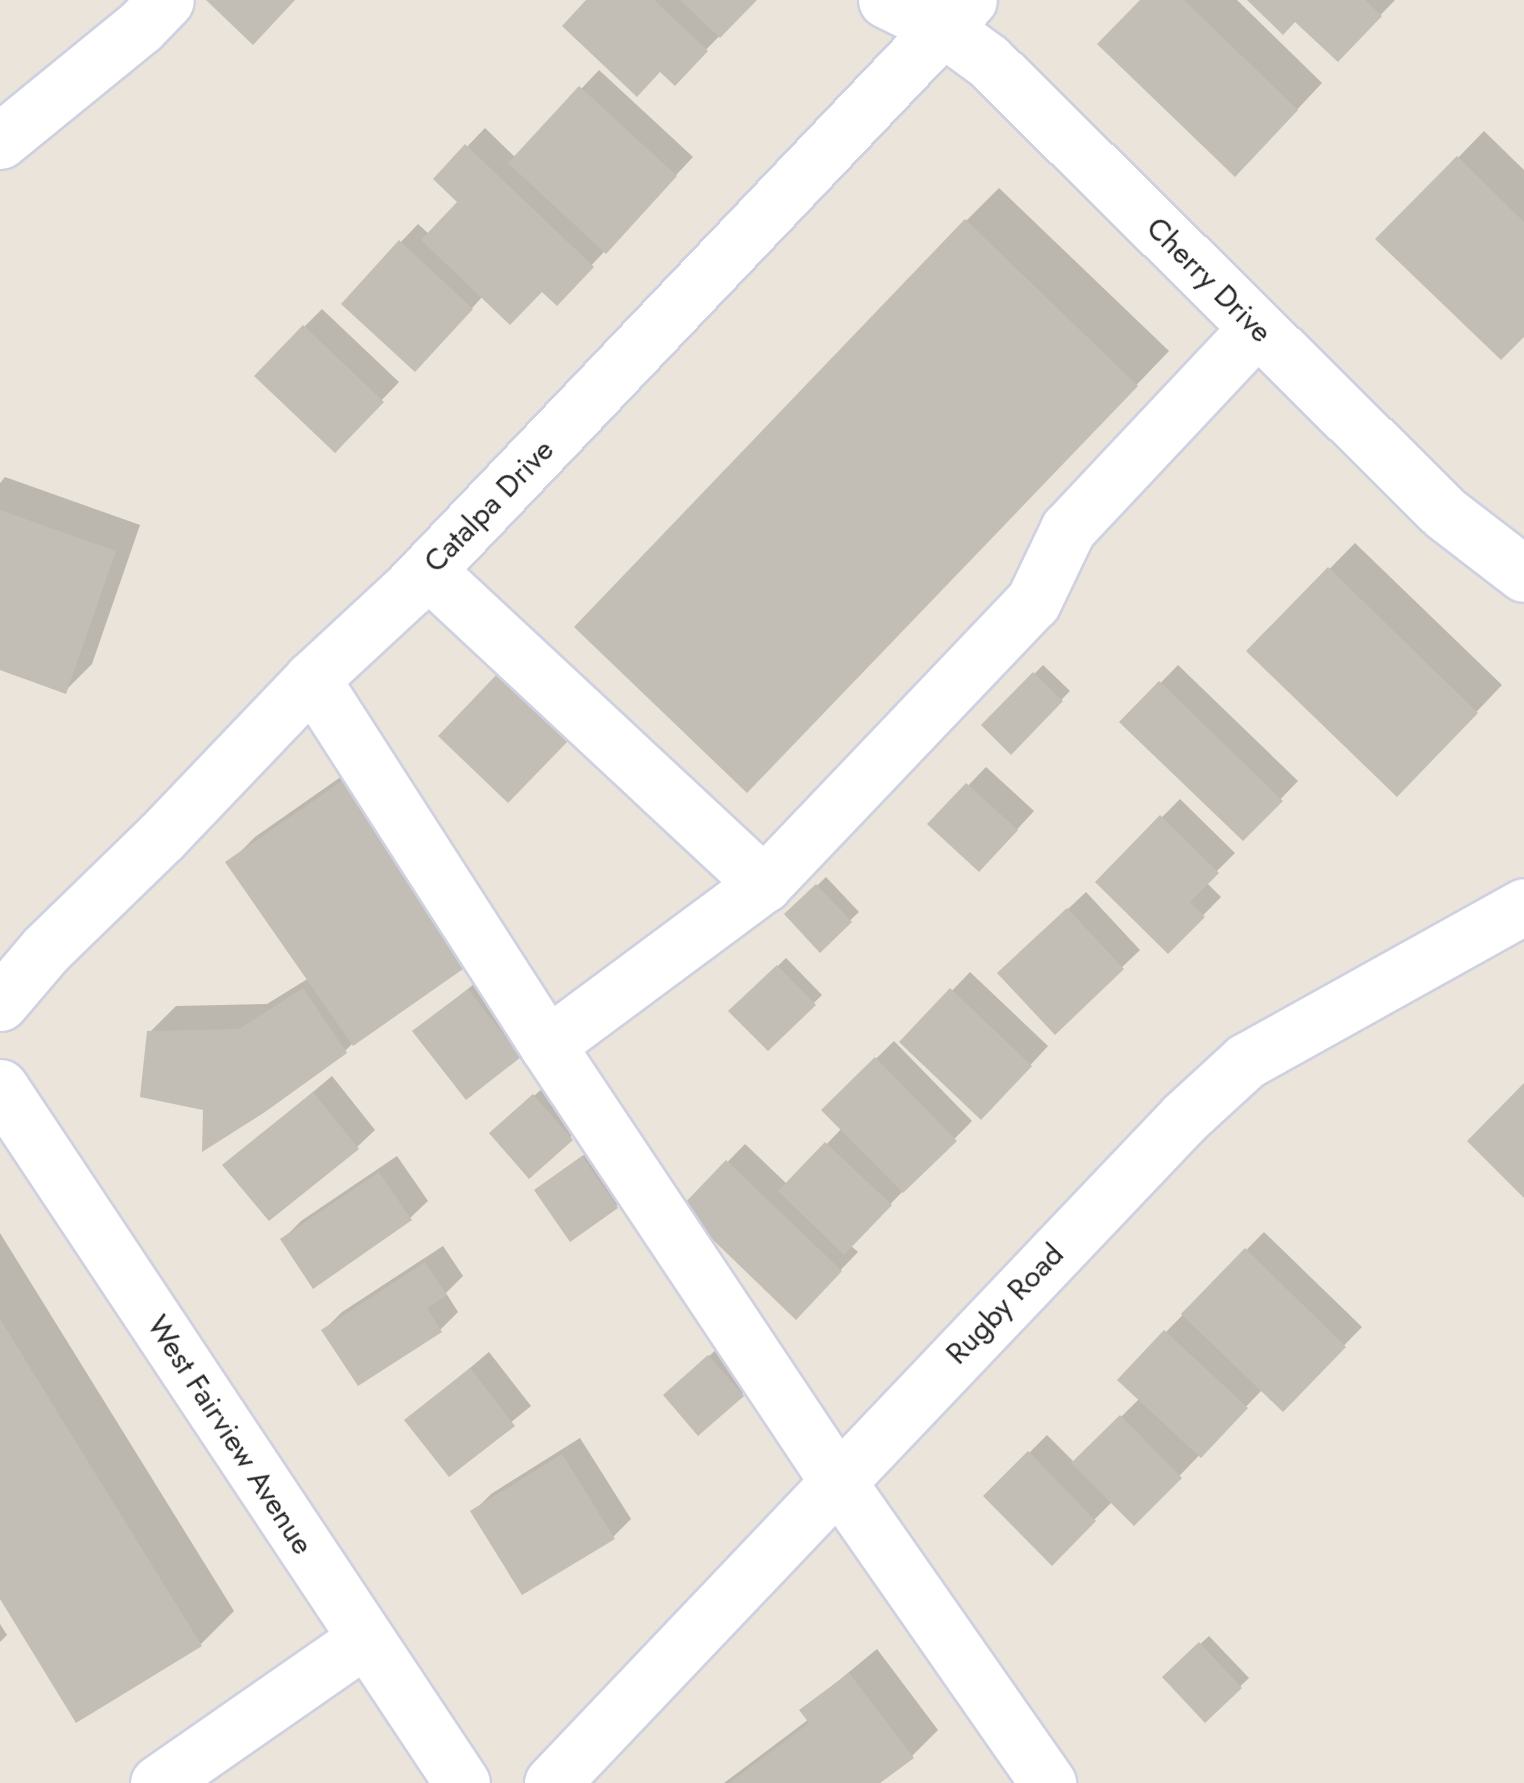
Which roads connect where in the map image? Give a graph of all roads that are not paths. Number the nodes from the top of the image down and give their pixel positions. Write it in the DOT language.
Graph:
graph roads {
  1 [pos="886,0"];
  2 [pos="145,7"];
  3 [pos="956,14"];
  4 [pos="0,141"];
  5 [pos="1257,328"];
  6 [pos="428,570"];
  7 [pos="1524,574"];
  8 [pos="312,678"];
  9 [pos="764,884"];
  10 [pos="1524,906"];
  11 [pos="0,1004"];
  12 [pos="547,1045"];
  13 [pos="0,1087"];
  14 [pos="836,1479"];
  15 [pos="365,1639"];
  16 [pos="158,1783"];
  17 [pos="462,1783"];
  18 [pos="552,1783"];
  19 [pos="1048,1783"];
  1 -- 3 [label="street, Cherry Drive"];
  2 -- 4 [label="street"];
  3 -- 5 [label="street, Cherry Drive"];
  3 -- 6 [label="street, Catalpa Drive"];
  5 -- 7 [label="street, Cherry Drive"];
  5 -- 9 [label="street"];
  6 -- 8 [label="street, Catalpa Drive"];
  6 -- 9 [label="street"];
  8 -- 11 [label="street, Catalpa Drive"];
  8 -- 12 [label="street"];
  9 -- 12 [label="street"];
  10 -- 14 [label="street, Rugby Road"];
  12 -- 14 [label="street"];
  13 -- 15 [label="street, West Fairview Avenue"];
  14 -- 18 [label="street, Rugby Road"];
  14 -- 19 [label="street"];
  15 -- 16 [label="street"];
  15 -- 17 [label="street, West Fairview Avenue"];
}
